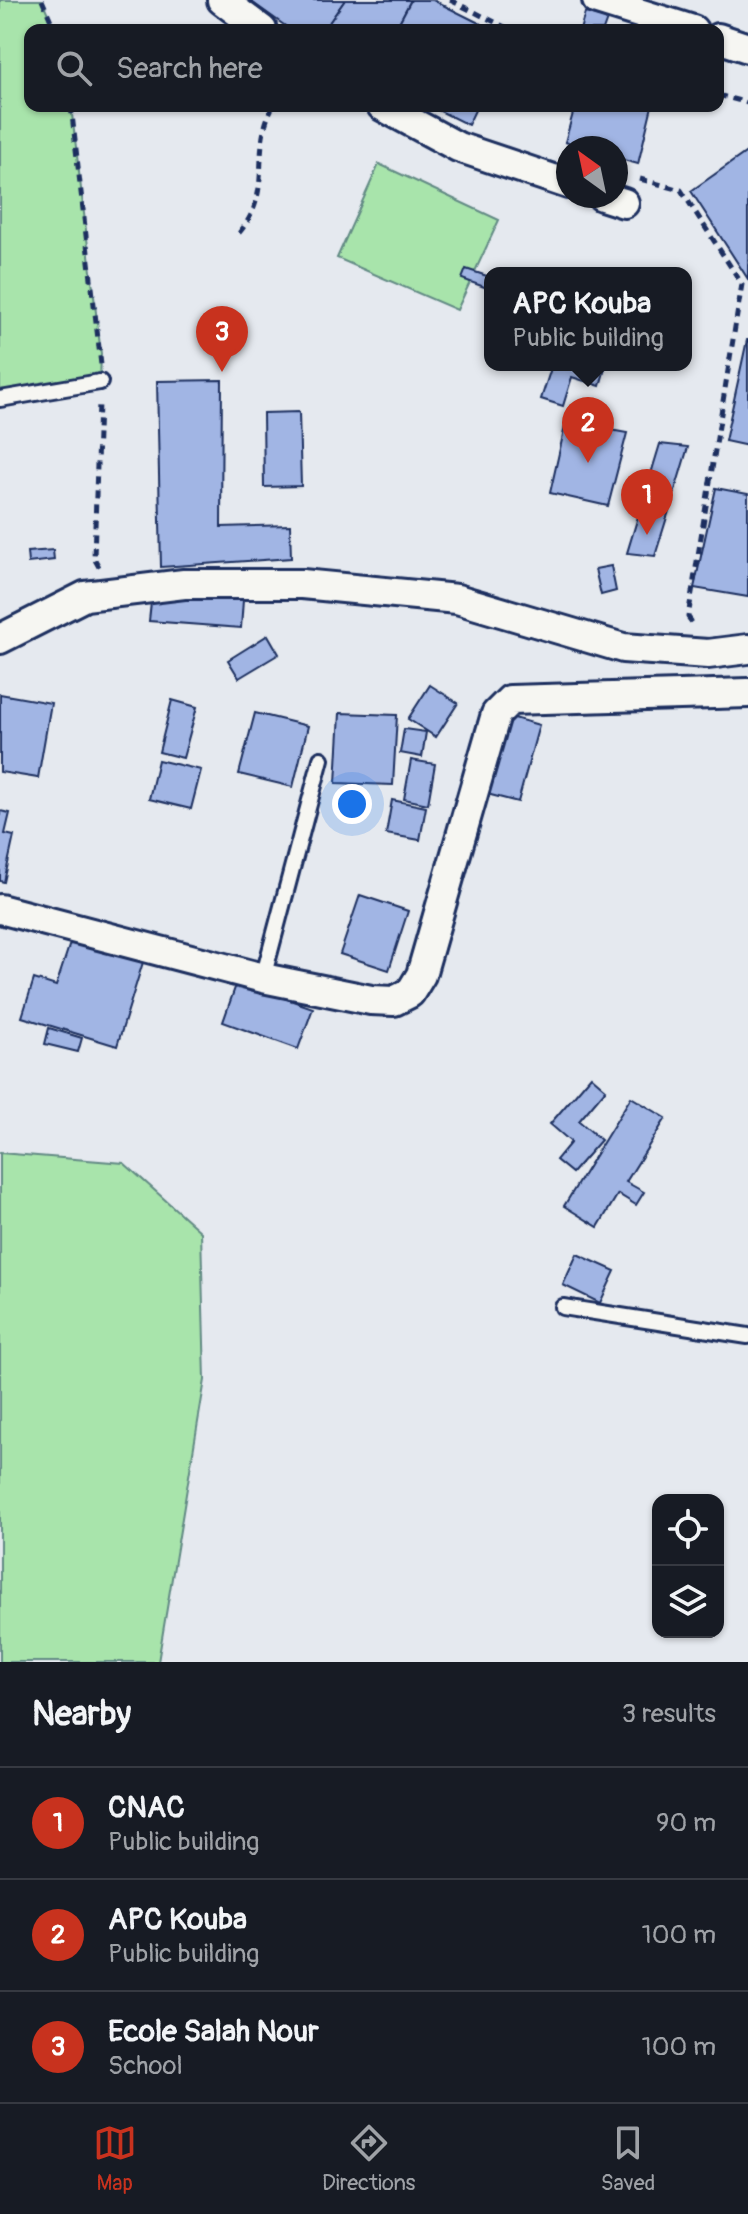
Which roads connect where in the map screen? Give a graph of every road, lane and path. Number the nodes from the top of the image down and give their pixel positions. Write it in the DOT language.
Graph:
graph roads {
  1 [pos="42,0"];
  2 [pos="222,0"];
  3 [pos="450,0"];
  4 [pos="597,0"];
  5 [pos="52,24"];
  6 [pos="254,24"];
  7 [pos="499,24"];
  8 [pos="674,24"];
  9 [pos="724,40"];
  10 [pos="748,48"];
  11 [pos="724,97"];
  12 [pos="748,103"];
  13 [pos="72,112"];
  14 [pos="271,112"];
  15 [pos="393,112"];
  16 [pos="556,180"];
  17 [pos="628,192"];
  18 [pos="239,233"];
  19 [pos="100,382"];
  20 [pos="0,399"];
  21 [pos="114,592"];
  22 [pos="696,628"];
  23 [pos="0,639"];
  24 [pos="748,649"];
  25 [pos="748,693"];
  26 [pos="321,759"];
  27 [pos="0,909"];
  28 [pos="263,978"];
  29 [pos="563,1307"];
  30 [pos="748,1336"];
  1 -- 5 [label="path"];
  2 -- 6 [label="street"];
  3 -- 7 [label="path"];
  4 -- 8 [label="street"];
  9 -- 10 [label="street"];
  11 -- 12 [label="path"];
  13 -- 19 [label="path"];
  14 -- 18 [label="path"];
  15 -- 16 [label="street"];
  17 -- 22 [label="path"];
  19 -- 20 [label="lane"];
  19 -- 21 [label="path"];
  21 -- 23 [label="street"];
  21 -- 24 [label="street"];
  25 -- 28 [label="street"];
  26 -- 28 [label="lane"];
  27 -- 28 [label="street"];
  29 -- 30 [label="lane"];
}
